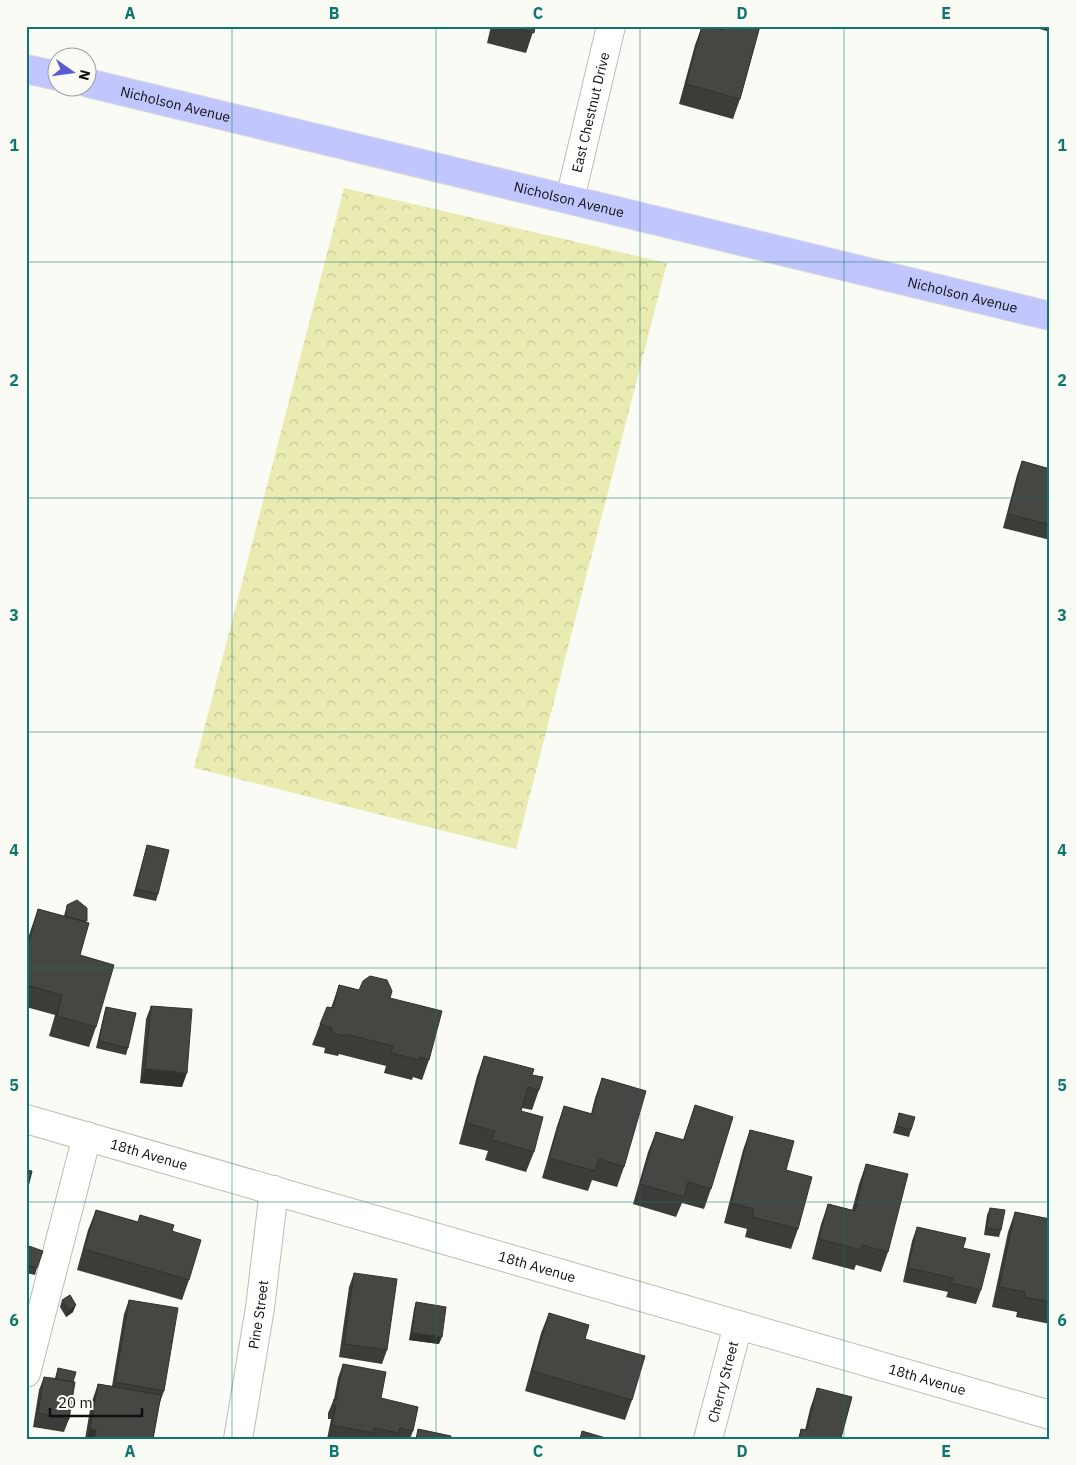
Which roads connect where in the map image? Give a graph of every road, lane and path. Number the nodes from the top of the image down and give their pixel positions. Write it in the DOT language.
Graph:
graph roads {
  1 [pos="611,26"];
  2 [pos="26,69"];
  3 [pos="48,74"];
  4 [pos="98,85"];
  5 [pos="570,199"];
  6 [pos="1050,316"];
  7 [pos="26,1119"];
  8 [pos="87,1136"];
  9 [pos="274,1190"];
  10 [pos="738,1325"];
  11 [pos="26,1373"];
  12 [pos="1050,1415"];
  13 [pos="238,1439"];
  14 [pos="708,1439"];
  1 -- 5 [label="street, East Chestnut Drive"];
  2 -- 3 [label="main road"];
  4 -- 5 [label="main road, Nicholson Avenue"];
  5 -- 6 [label="main road, Nicholson Avenue"];
  7 -- 8 [label="street, 18th Avenue"];
  8 -- 9 [label="street, 18th Avenue"];
  8 -- 11 [label="street"];
  9 -- 10 [label="street, 18th Avenue"];
  9 -- 13 [label="street, Pine Street"];
  10 -- 12 [label="street, 18th Avenue"];
  10 -- 14 [label="street, Cherry Street"];
}
